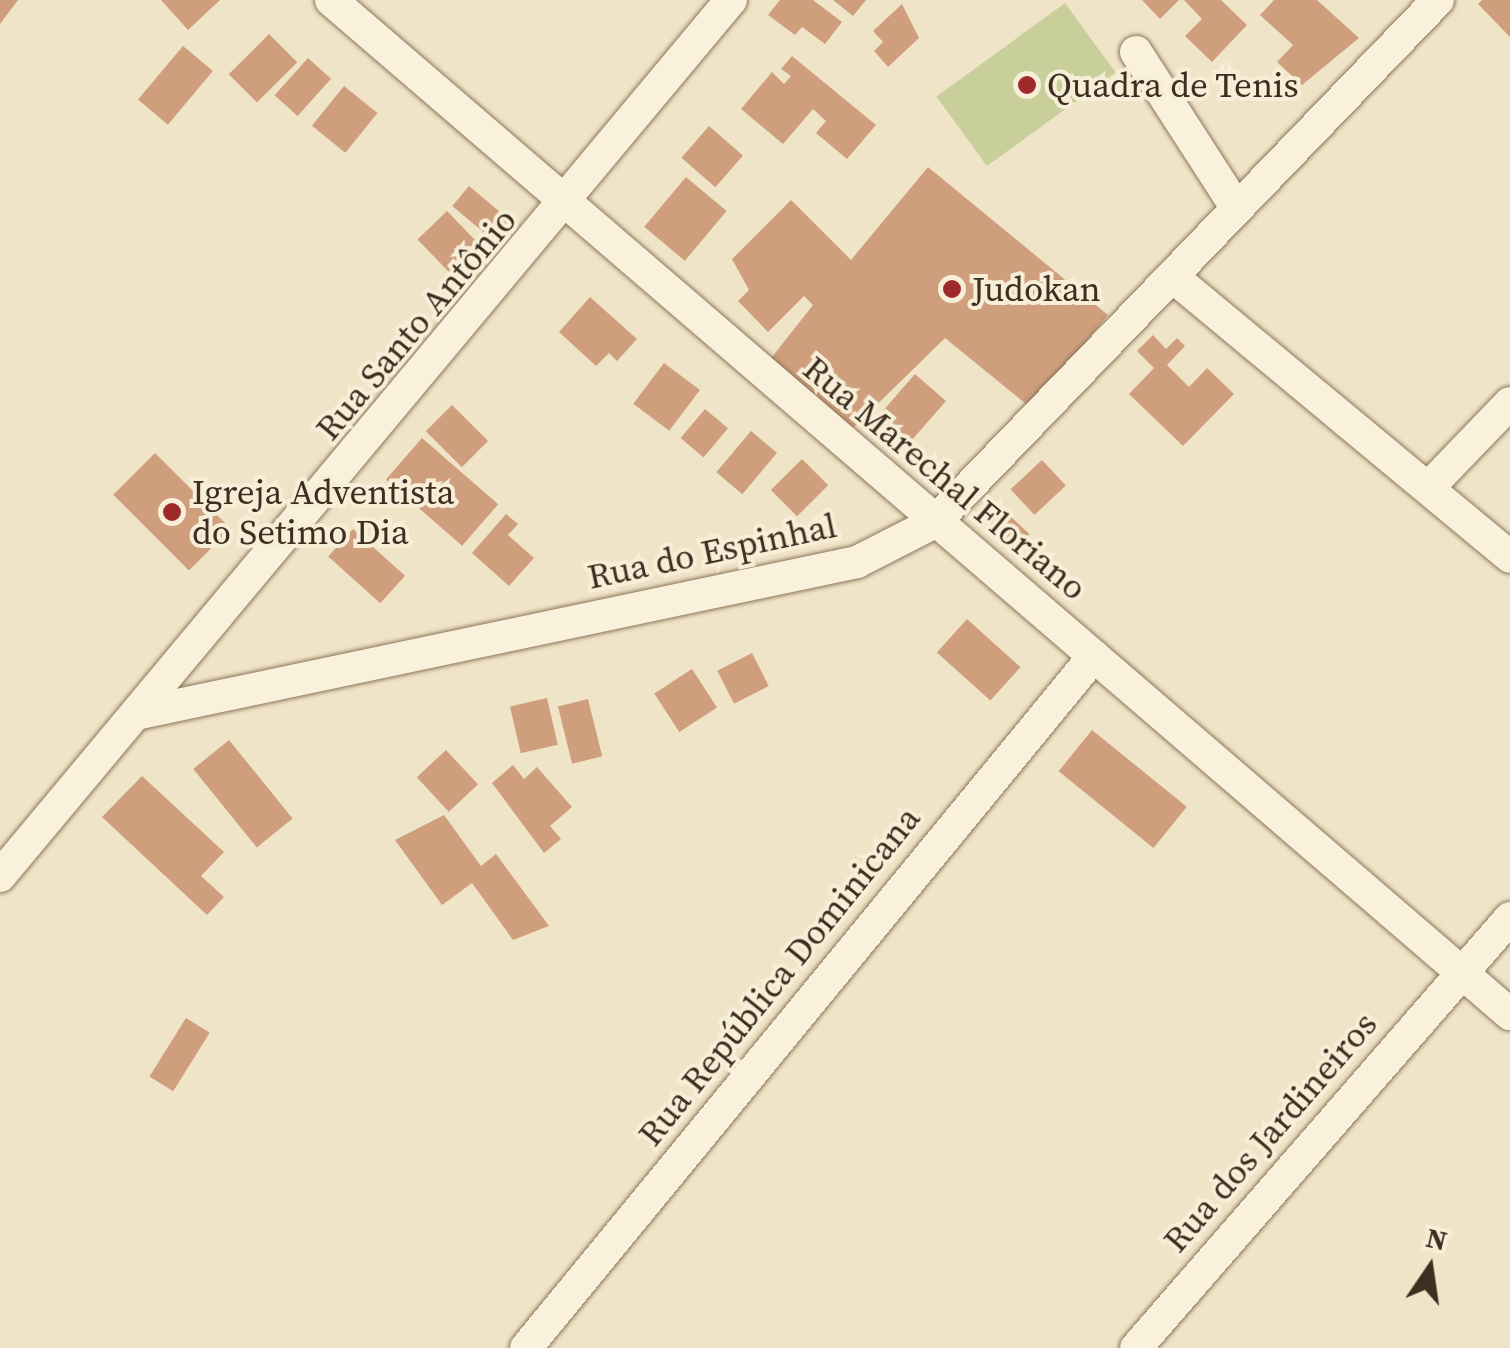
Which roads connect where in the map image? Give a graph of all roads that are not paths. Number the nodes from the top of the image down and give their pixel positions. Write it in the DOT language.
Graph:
graph roads {
  1 [pos="331,0"];
  2 [pos="732,0"];
  3 [pos="1438,0"];
  4 [pos="1136,52"];
  5 [pos="1236,207"];
  6 [pos="566,208"];
  7 [pos="1172,277"];
  8 [pos="1510,403"];
  9 [pos="1430,486"];
  10 [pos="935,522"];
  11 [pos="1510,557"];
  12 [pos="1094,656"];
  13 [pos="140,713"];
  14 [pos="0,876"];
  15 [pos="1510,918"];
  16 [pos="1464,968"];
  17 [pos="1510,1014"];
  18 [pos="526,1348"];
  19 [pos="1136,1348"];
  1 -- 6 [label="street, Rua Marechal Floriano"];
  2 -- 6 [label="street, Rua Santo Antônio"];
  3 -- 5 [label="street, Rua do Espinhal"];
  4 -- 5 [label="street"];
  5 -- 7 [label="street, Rua do Espinhal"];
  6 -- 10 [label="street, Rua Marechal Floriano"];
  6 -- 13 [label="street, Rua Santo Antônio"];
  7 -- 9 [label="street"];
  7 -- 10 [label="street, Rua do Espinhal"];
  8 -- 9 [label="street"];
  9 -- 11 [label="street"];
  10 -- 12 [label="street, Rua Marechal Floriano"];
  10 -- 13 [label="street, Rua do Espinhal"];
  12 -- 16 [label="street, Rua Marechal Floriano"];
  12 -- 18 [label="street, Rua República Dominicana"];
  13 -- 14 [label="street, Rua Santo Antônio"];
  15 -- 16 [label="street, Rua dos Jardineiros"];
  16 -- 17 [label="street, Rua Marechal Floriano"];
  16 -- 19 [label="street, Rua dos Jardineiros"];
}
